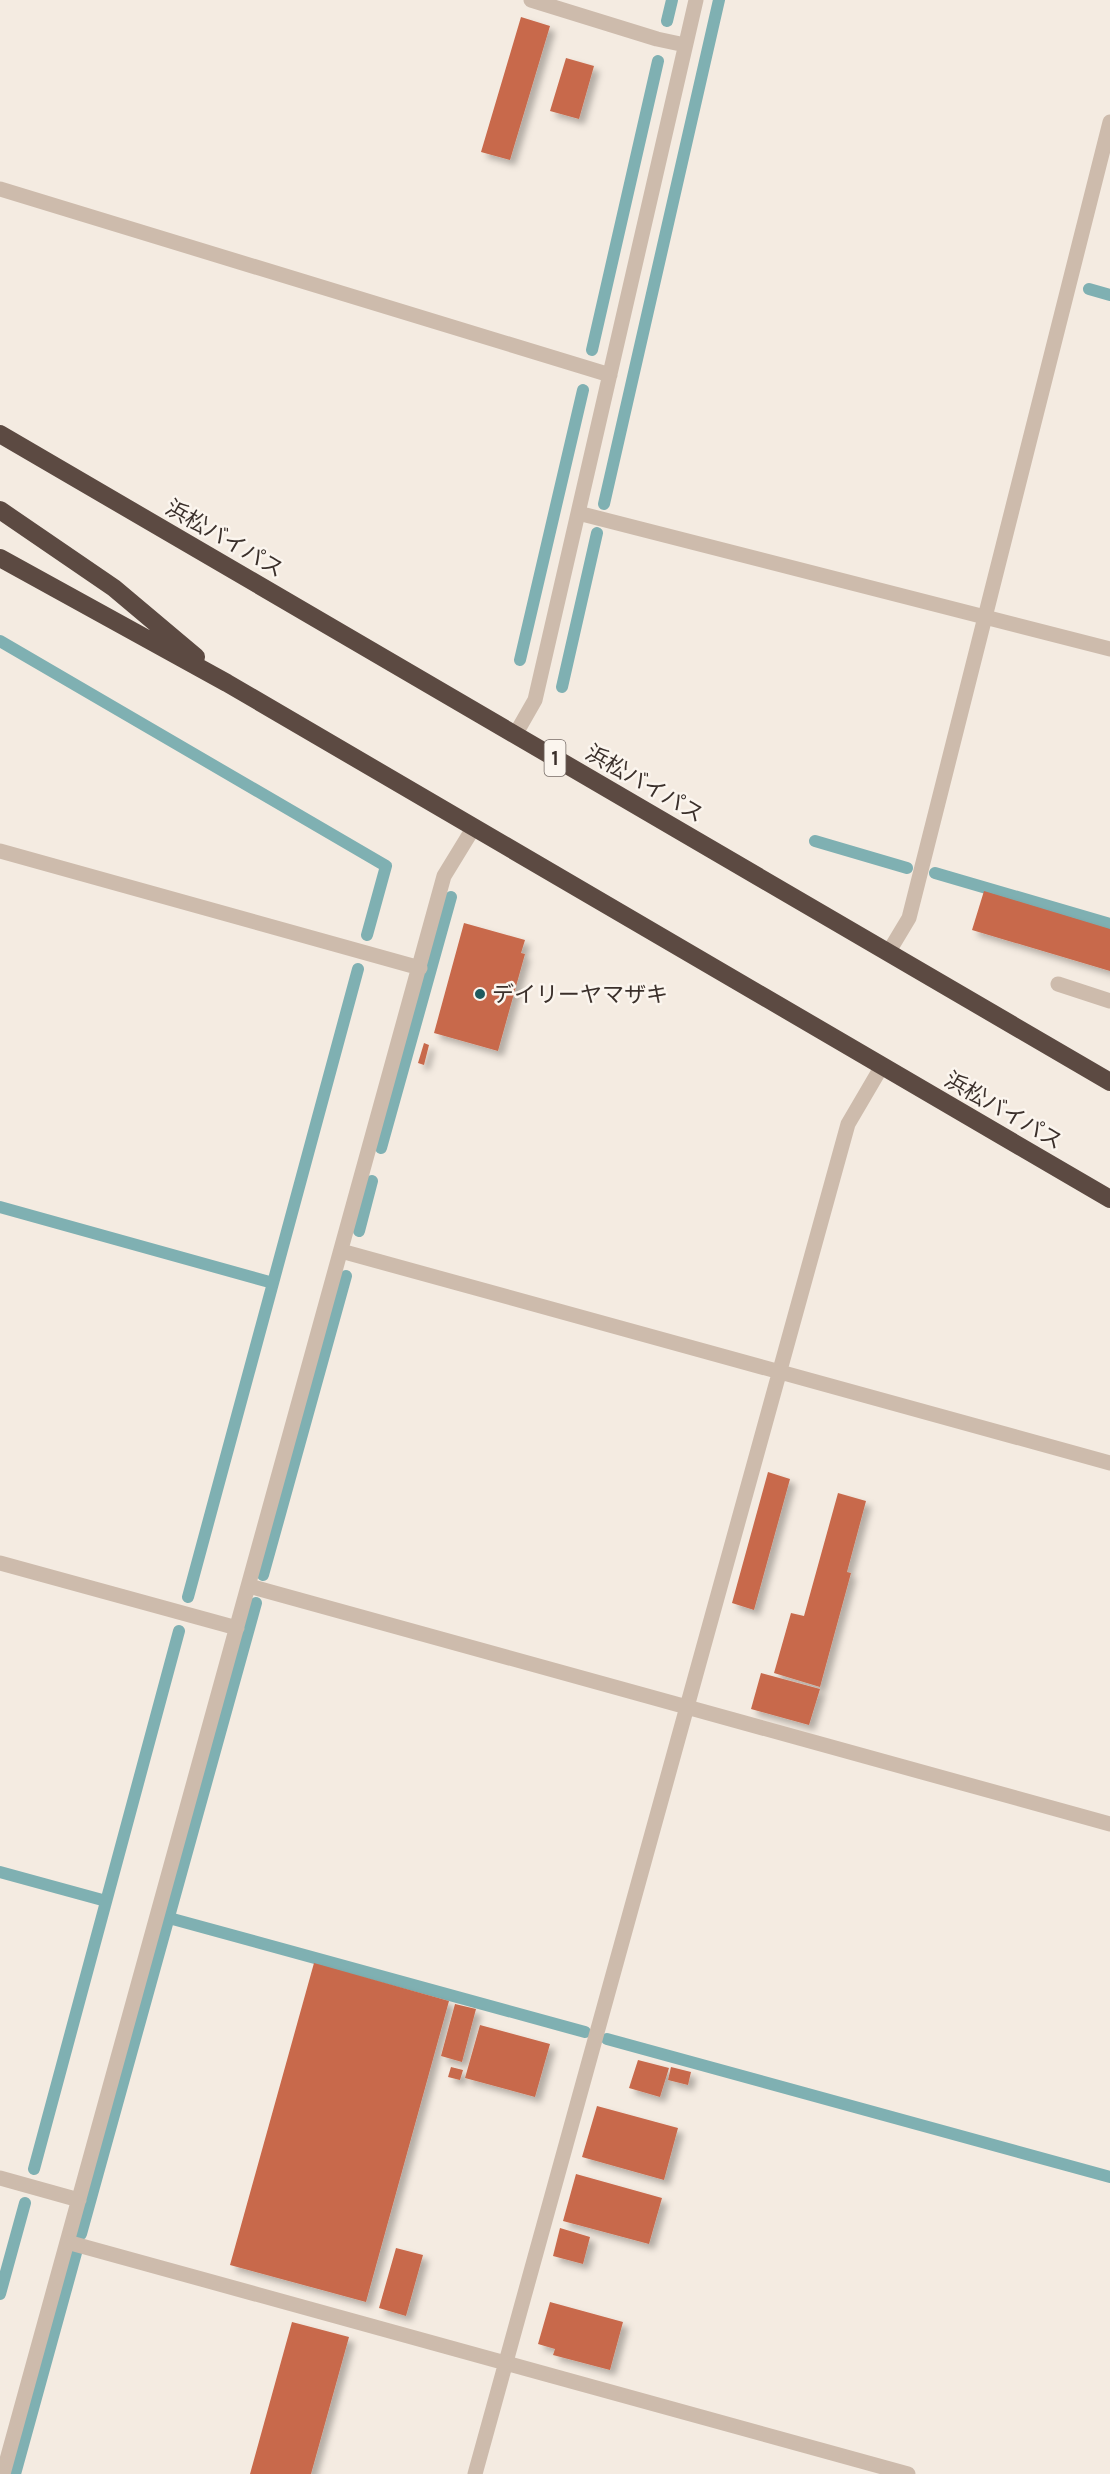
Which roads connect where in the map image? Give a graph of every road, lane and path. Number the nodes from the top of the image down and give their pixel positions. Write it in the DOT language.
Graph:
graph roads {
  1 [pos="531,0"];
  2 [pos="696,0"];
  3 [pos="686,45"];
  4 [pos="1110,122"];
  5 [pos="0,189"];
  6 [pos="610,375"];
  7 [pos="0,434"];
  8 [pos="0,510"];
  9 [pos="578,513"];
  10 [pos="0,558"];
  11 [pos="985,617"];
  12 [pos="1110,649"];
  13 [pos="227,683"];
  14 [pos="515,735"];
  15 [pos="474,827"];
  16 [pos="0,851"];
  17 [pos="888,953"];
  18 [pos="420,968"];
  19 [pos="1058,984"];
  20 [pos="1110,1001"];
  21 [pos="882,1066"];
  22 [pos="1110,1082"];
  23 [pos="1110,1199"];
  24 [pos="341,1251"];
  25 [pos="779,1372"];
  26 [pos="1110,1463"];
  27 [pos="0,1563"];
  28 [pos="249,1586"];
  29 [pos="237,1628"];
  30 [pos="687,1707"];
  31 [pos="1110,1824"];
  32 [pos="0,2178"];
  33 [pos="79,2200"];
  34 [pos="67,2242"];
  35 [pos="505,2363"];
  36 [pos="3,2474"];
  37 [pos="475,2474"];
  38 [pos="908,2474"];
  1 -- 3 [label="street"];
  2 -- 3 [label="street"];
  3 -- 6 [label="street"];
  4 -- 11 [label="street"];
  5 -- 6 [label="street"];
  6 -- 9 [label="street"];
  7 -- 14 [label="highway, 浜松バイパス / 1"];
  8 -- 13 [label="highway"];
  9 -- 11 [label="street"];
  9 -- 14 [label="street"];
  10 -- 13 [label="highway, 浜松バイパス"];
  11 -- 12 [label="street"];
  11 -- 17 [label="street"];
  13 -- 15 [label="highway, 浜松バイパス"];
  14 -- 17 [label="highway, 浜松バイパス / 1"];
  15 -- 18 [label="street"];
  15 -- 21 [label="highway, 浜松バイパス"];
  16 -- 18 [label="street"];
  17 -- 22 [label="highway, 浜松バイパス / 1"];
  18 -- 24 [label="street"];
  19 -- 20 [label="street"];
  21 -- 23 [label="highway, 浜松バイパス"];
  21 -- 25 [label="street"];
  24 -- 25 [label="street"];
  24 -- 28 [label="street"];
  25 -- 26 [label="street"];
  25 -- 30 [label="street"];
  27 -- 29 [label="street"];
  28 -- 29 [label="street"];
  28 -- 30 [label="street"];
  29 -- 33 [label="street"];
  30 -- 31 [label="street"];
  30 -- 35 [label="street"];
  32 -- 33 [label="street"];
  33 -- 34 [label="street"];
  34 -- 35 [label="street"];
  34 -- 36 [label="street"];
  35 -- 37 [label="street"];
  35 -- 38 [label="street"];
}
